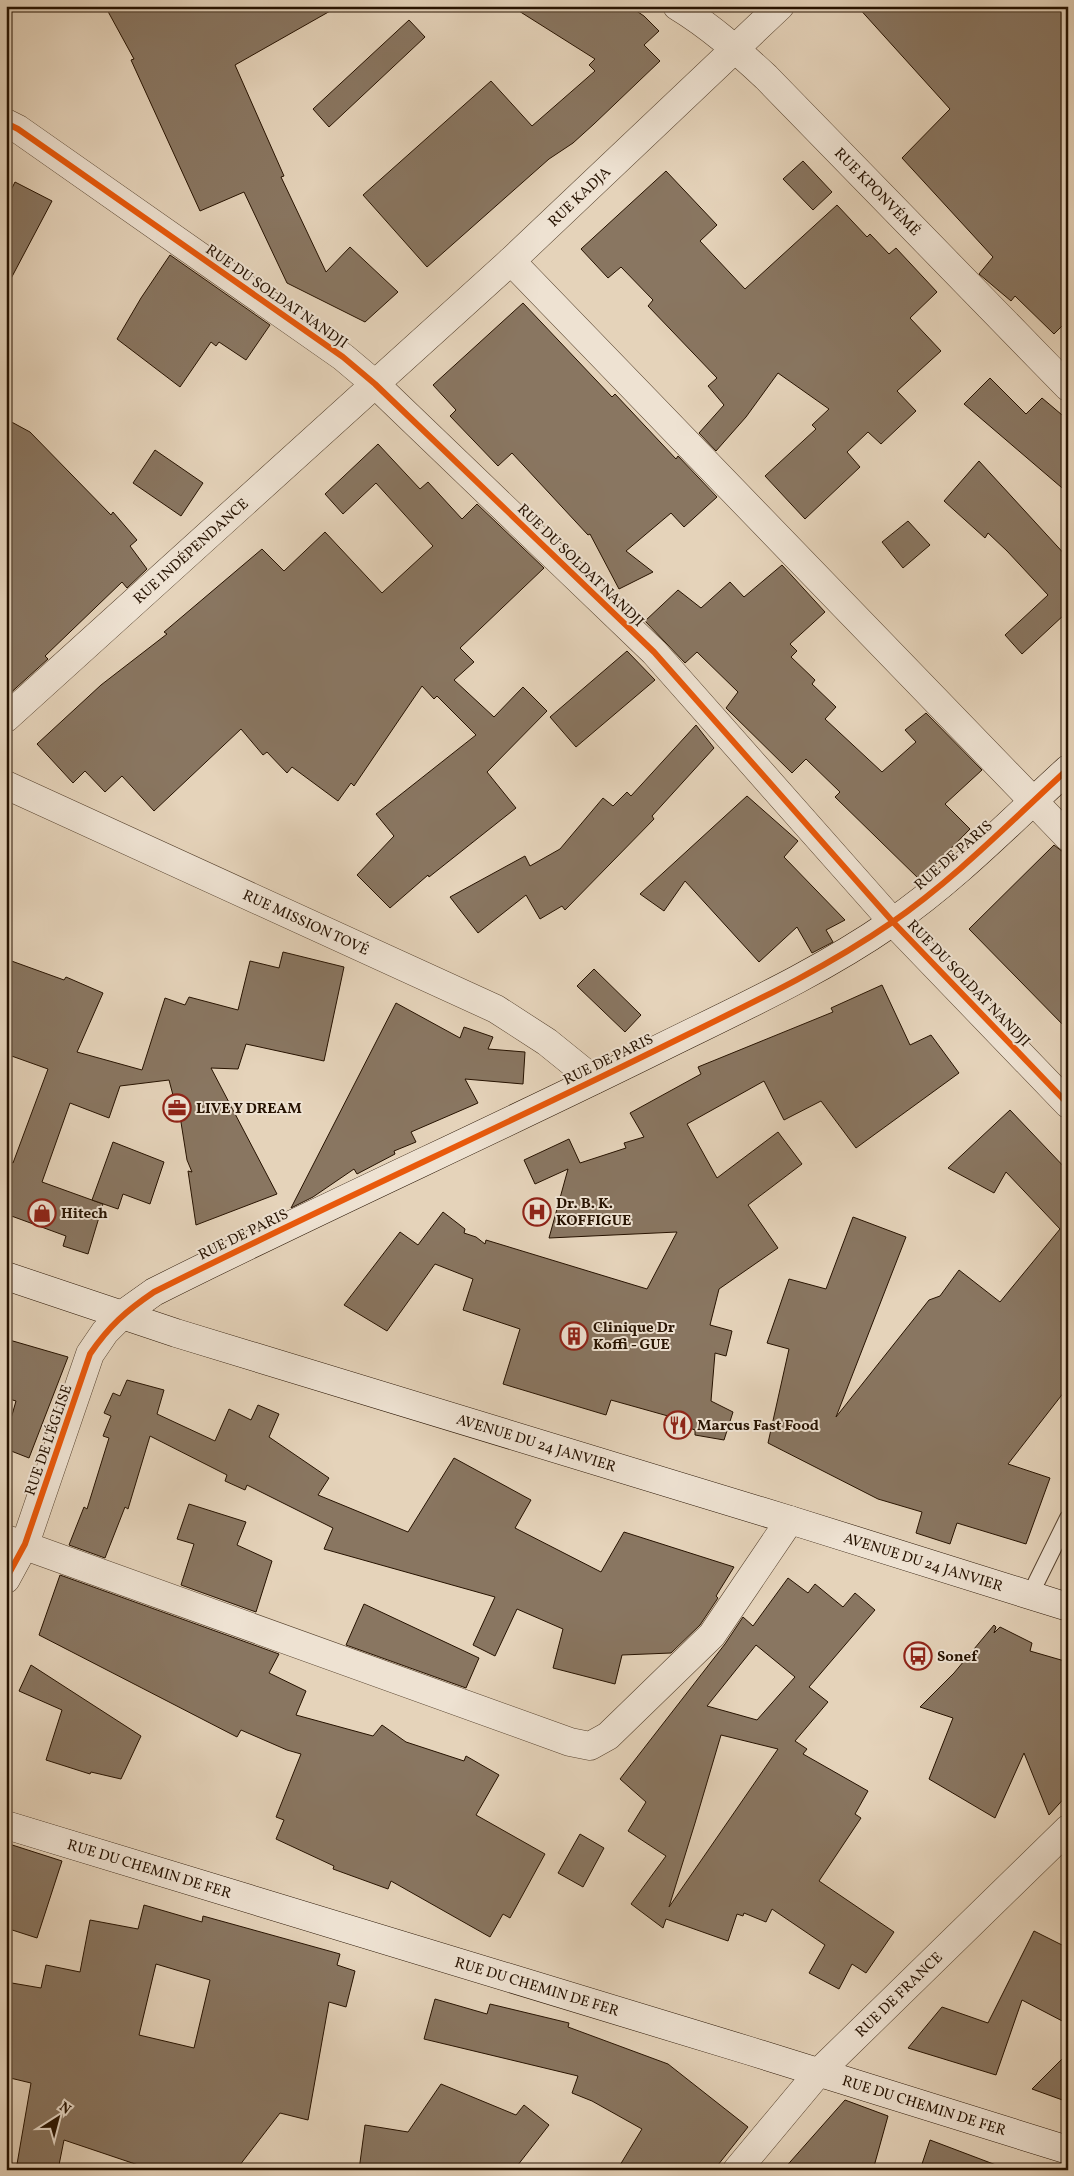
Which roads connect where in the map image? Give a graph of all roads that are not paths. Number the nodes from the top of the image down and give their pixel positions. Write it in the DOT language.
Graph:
graph roads {
  1 [pos="677,6"];
  2 [pos="780,6"];
  3 [pos="736,48"];
  4 [pos="6,123"];
  5 [pos="511,260"];
  6 [pos="375,384"];
  7 [pos="1068,387"];
  8 [pos="6,718"];
  9 [pos="1068,769"];
  10 [pos="6,785"];
  11 [pos="1033,801"];
  12 [pos="1068,838"];
  13 [pos="893,922"];
  14 [pos="594,1080"];
  15 [pos="1068,1104"];
  16 [pos="6,1276"];
  17 [pos="122,1314"];
  18 [pos="1068,1518"];
  19 [pos="790,1520"];
  20 [pos="16,1541"];
  21 [pos="6,1579"];
  22 [pos="1030,1595"];
  23 [pos="1068,1607"];
  24 [pos="6,1826"];
  25 [pos="1068,1829"];
  26 [pos="818,2073"];
  27 [pos="1068,2150"];
  28 [pos="737,2170"];
  1 -- 3 [label="street, RUE KPONVÉMÉ"];
  2 -- 3 [label="street, RUE KADJA"];
  3 -- 5 [label="street, RUE KADJA"];
  3 -- 7 [label="street, RUE KPONVÉMÉ"];
  4 -- 6 [label="street, RUE DU SOLDAT NANDJI"];
  5 -- 6 [label="street, RUE KADJA"];
  5 -- 11 [label="street"];
  6 -- 8 [label="street, RUE INDÉPENDANCE"];
  6 -- 13 [label="street, RUE DU SOLDAT NANDJI"];
  9 -- 11 [label="street, RUE DE PARIS"];
  10 -- 14 [label="street, RUE MISSION TOVÉ"];
  11 -- 12 [label="street"];
  11 -- 13 [label="street, RUE DE PARIS"];
  13 -- 14 [label="street, RUE DE PARIS"];
  13 -- 15 [label="street, RUE DU SOLDAT NANDJI"];
  14 -- 17 [label="street, RUE DE PARIS"];
  16 -- 17 [label="street, AVENUE DU 24 JANVIER"];
  17 -- 19 [label="street, AVENUE DU 24 JANVIER"];
  17 -- 20 [label="street, RUE DE L'ÉGLISE"];
  18 -- 22 [label="lane"];
  19 -- 20 [label="street"];
  19 -- 22 [label="street, AVENUE DU 24 JANVIER"];
  20 -- 21 [label="street, RUE DE L'ÉGLISE"];
  22 -- 23 [label="street, AVENUE DU 24 JANVIER"];
  24 -- 26 [label="street, RUE DU CHEMIN DE FER"];
  25 -- 26 [label="street, RUE DE FRANCE"];
  26 -- 27 [label="street, RUE DU CHEMIN DE FER"];
  26 -- 28 [label="street, RUE DE FRANCE"];
}
